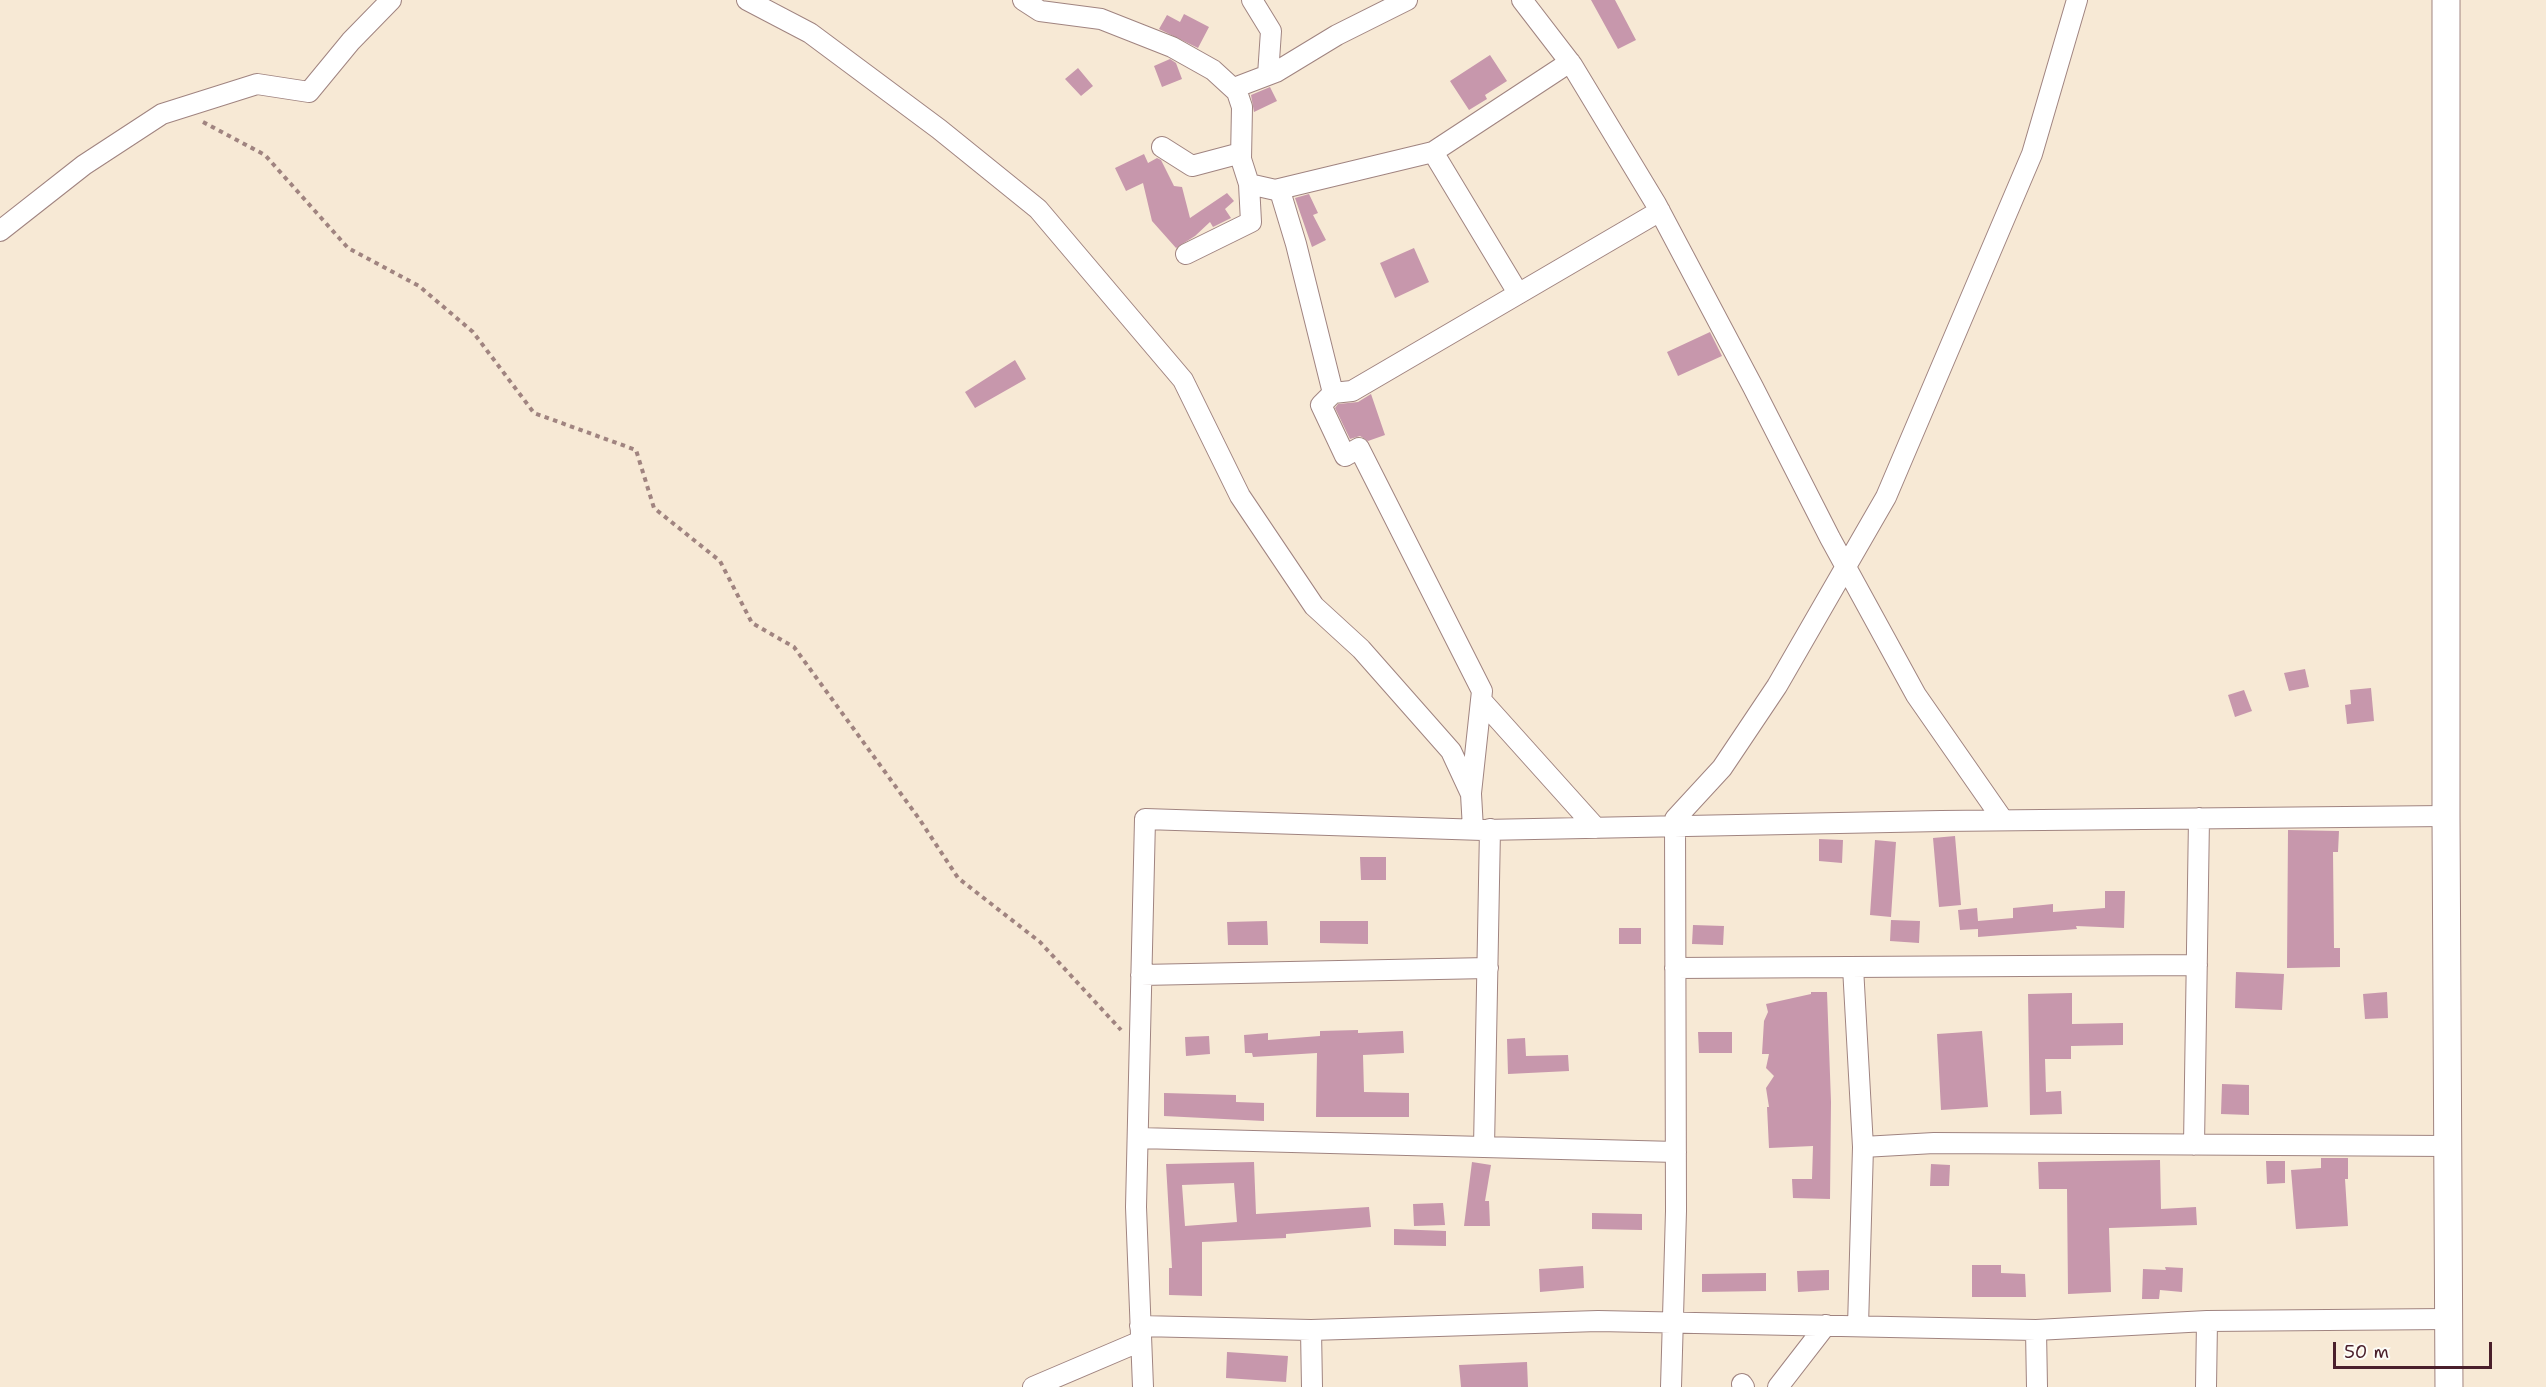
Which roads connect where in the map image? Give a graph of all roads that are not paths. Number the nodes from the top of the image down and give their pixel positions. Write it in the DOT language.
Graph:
graph roads {
  1 [pos="391,0"];
  2 [pos="747,0"];
  3 [pos="1023,0"];
  4 [pos="1252,0"];
  5 [pos="1407,0"];
  6 [pos="1522,0"];
  7 [pos="2077,0"];
  8 [pos="2446,0"];
  9 [pos="1570,62"];
  10 [pos="1268,75"];
  11 [pos="1234,88"];
  12 [pos="1162,147"];
  13 [pos="1433,152"];
  14 [pos="1241,153"];
  15 [pos="1249,184"];
  16 [pos="1275,190"];
  17 [pos="1660,211"];
  18 [pos="0,231"];
  19 [pos="1185,254"];
  20 [pos="1518,293"];
  21 [pos="1333,393"];
  22 [pos="1846,567"];
  23 [pos="1481,699"];
  24 [pos="1471,794"];
  25 [pos="2446,816"];
  26 [pos="2199,818"];
  27 [pos="2003,820"];
  28 [pos="1675,826"];
  29 [pos="1596,828"];
  30 [pos="1482,829"];
  31 [pos="2197,964"];
  32 [pos="1853,967"];
  33 [pos="1488,968"];
  34 [pos="1675,968"];
  35 [pos="1141,975"];
  36 [pos="1138,1138"];
  37 [pos="2194,1145"];
  38 [pos="2447,1146"];
  39 [pos="1484,1147"];
  40 [pos="1863,1147"];
  41 [pos="1676,1152"];
  42 [pos="2447,1319"];
  43 [pos="2207,1321"];
  44 [pos="1673,1322"];
  45 [pos="1826,1325"];
  46 [pos="1858,1326"];
  47 [pos="1311,1330"];
  48 [pos="2036,1330"];
  49 [pos="1141,1334"];
  50 [pos="1033,1387"];
  51 [pos="1143,1387"];
  52 [pos="1312,1387"];
  53 [pos="1671,1387"];
  54 [pos="1778,1387"];
  55 [pos="2037,1387"];
  56 [pos="2206,1387"];
  57 [pos="2449,1387"];
  1 -- 18 [label="street"];
  2 -- 24 [label="street"];
  3 -- 11 [label="street"];
  4 -- 10 [label="street"];
  5 -- 10 [label="street"];
  6 -- 9 [label="street"];
  7 -- 22 [label="street"];
  8 -- 25 [label="street"];
  9 -- 13 [label="street"];
  9 -- 17 [label="street"];
  10 -- 11 [label="street"];
  11 -- 14 [label="street"];
  12 -- 14 [label="street"];
  13 -- 16 [label="street"];
  13 -- 20 [label="street"];
  14 -- 15 [label="street"];
  15 -- 16 [label="street"];
  15 -- 19 [label="street"];
  16 -- 21 [label="street"];
  17 -- 20 [label="street"];
  17 -- 22 [label="street"];
  20 -- 21 [label="street"];
  21 -- 23 [label="street"];
  22 -- 27 [label="street"];
  22 -- 28 [label="street"];
  23 -- 24 [label="street"];
  23 -- 29 [label="street"];
  24 -- 30 [label="street"];
  25 -- 26 [label="street"];
  25 -- 38 [label="street"];
  26 -- 27 [label="street"];
  26 -- 31 [label="street"];
  27 -- 28 [label="street"];
  28 -- 29 [label="street"];
  28 -- 34 [label="street"];
  29 -- 30 [label="street"];
  30 -- 33 [label="street"];
  30 -- 35 [label="street"];
  31 -- 32 [label="street"];
  31 -- 37 [label="street"];
  32 -- 34 [label="street"];
  32 -- 40 [label="street"];
  33 -- 35 [label="street"];
  33 -- 39 [label="street"];
  34 -- 41 [label="street"];
  35 -- 36 [label="street"];
  36 -- 39 [label="street"];
  36 -- 49 [label="street"];
  37 -- 38 [label="street"];
  37 -- 40 [label="street"];
  38 -- 42 [label="street"];
  39 -- 41 [label="street"];
  40 -- 46 [label="street"];
  41 -- 44 [label="street"];
  42 -- 43 [label="street"];
  42 -- 57 [label="street"];
  43 -- 48 [label="street"];
  43 -- 56 [label="street"];
  44 -- 45 [label="street"];
  44 -- 47 [label="street"];
  44 -- 53 [label="street"];
  45 -- 46 [label="street"];
  45 -- 54 [label="street"];
  46 -- 48 [label="street"];
  47 -- 49 [label="street"];
  47 -- 52 [label="street"];
  48 -- 55 [label="street"];
  49 -- 50 [label="street"];
  49 -- 51 [label="street"];
}
